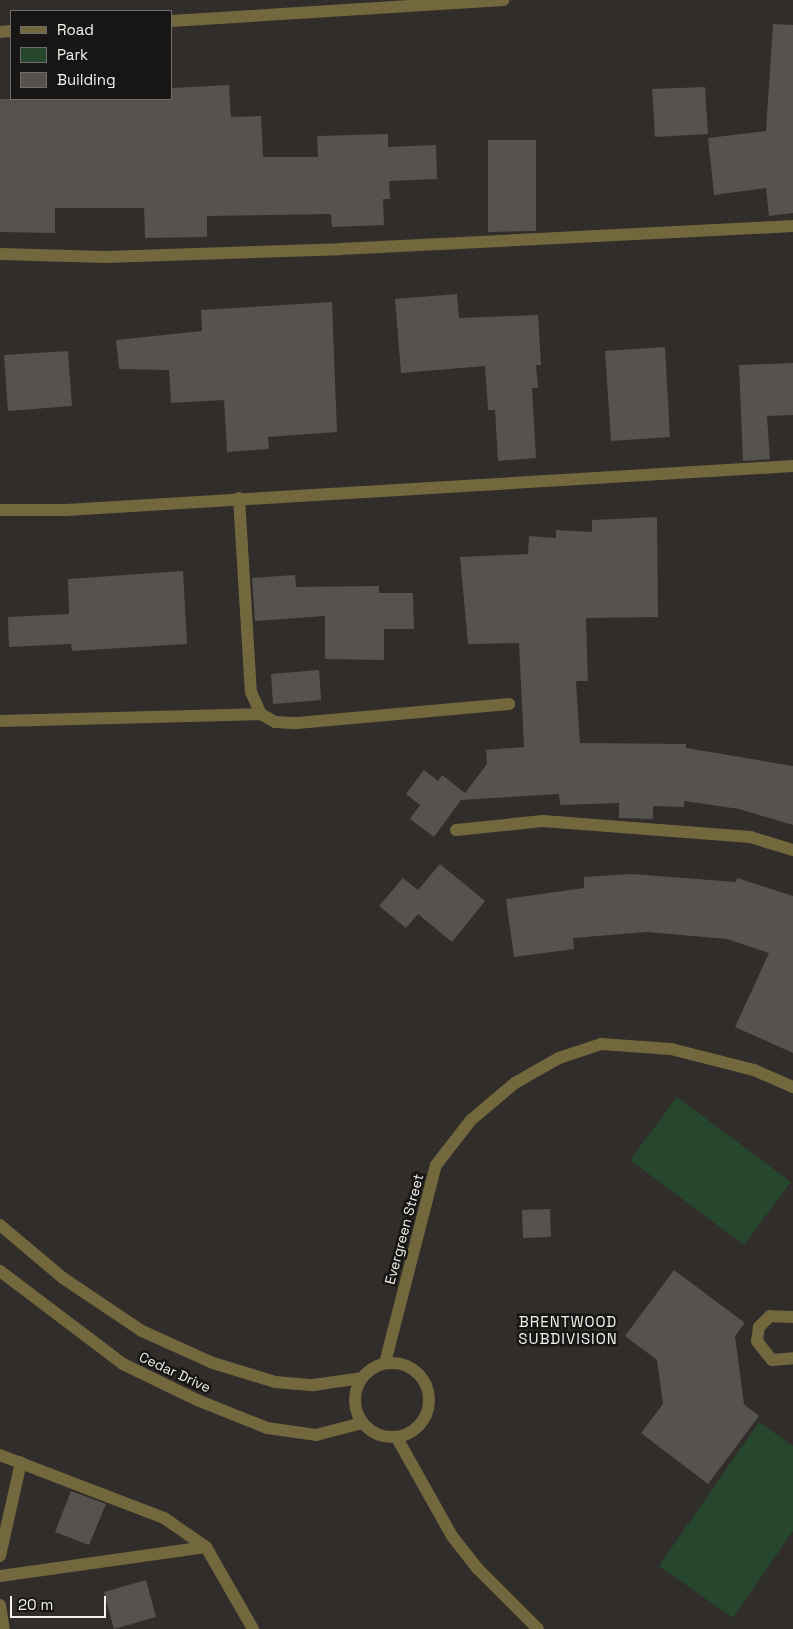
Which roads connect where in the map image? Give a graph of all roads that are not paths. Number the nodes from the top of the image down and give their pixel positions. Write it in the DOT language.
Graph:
graph roads {
  1 [pos="503,0"];
  2 [pos="172,21"];
  3 [pos="793,226"];
  4 [pos="0,254"];
  5 [pos="793,466"];
  6 [pos="239,498"];
  7 [pos="0,510"];
  8 [pos="509,704"];
  9 [pos="261,714"];
  10 [pos="0,721"];
  11 [pos="456,830"];
  12 [pos="793,850"];
  13 [pos="793,1087"];
  14 [pos="0,1226"];
  15 [pos="0,1271"];
  16 [pos="793,1317"];
  17 [pos="793,1358"];
  18 [pos="385,1363"];
  19 [pos="362,1378"];
  20 [pos="362,1423"];
  21 [pos="397,1438"];
  22 [pos="0,1455"];
  23 [pos="21,1462"];
  24 [pos="206,1547"];
  25 [pos="0,1556"];
  26 [pos="0,1576"];
  27 [pos="0,1604"];
  28 [pos="4,1629"];
  29 [pos="253,1629"];
  30 [pos="538,1629"];
  1 -- 2 [label="street"];
  3 -- 4 [label="street"];
  5 -- 6 [label="street"];
  6 -- 7 [label="street"];
  6 -- 9 [label="street"];
  8 -- 9 [label="street"];
  9 -- 10 [label="street"];
  11 -- 12 [label="street"];
  13 -- 18 [label="street, Evergreen Street"];
  14 -- 19 [label="street, Cedar Drive"];
  15 -- 20 [label="street, Cedar Drive"];
  16 -- 17 [label="street"];
  18 -- 19 [label="street"];
  18 -- 21 [label="street"];
  19 -- 20 [label="street"];
  20 -- 21 [label="street"];
  21 -- 30 [label="street"];
  22 -- 23 [label="street"];
  23 -- 24 [label="street"];
  23 -- 25 [label="street"];
  24 -- 26 [label="street"];
  24 -- 29 [label="street"];
  27 -- 28 [label="street"];
}
